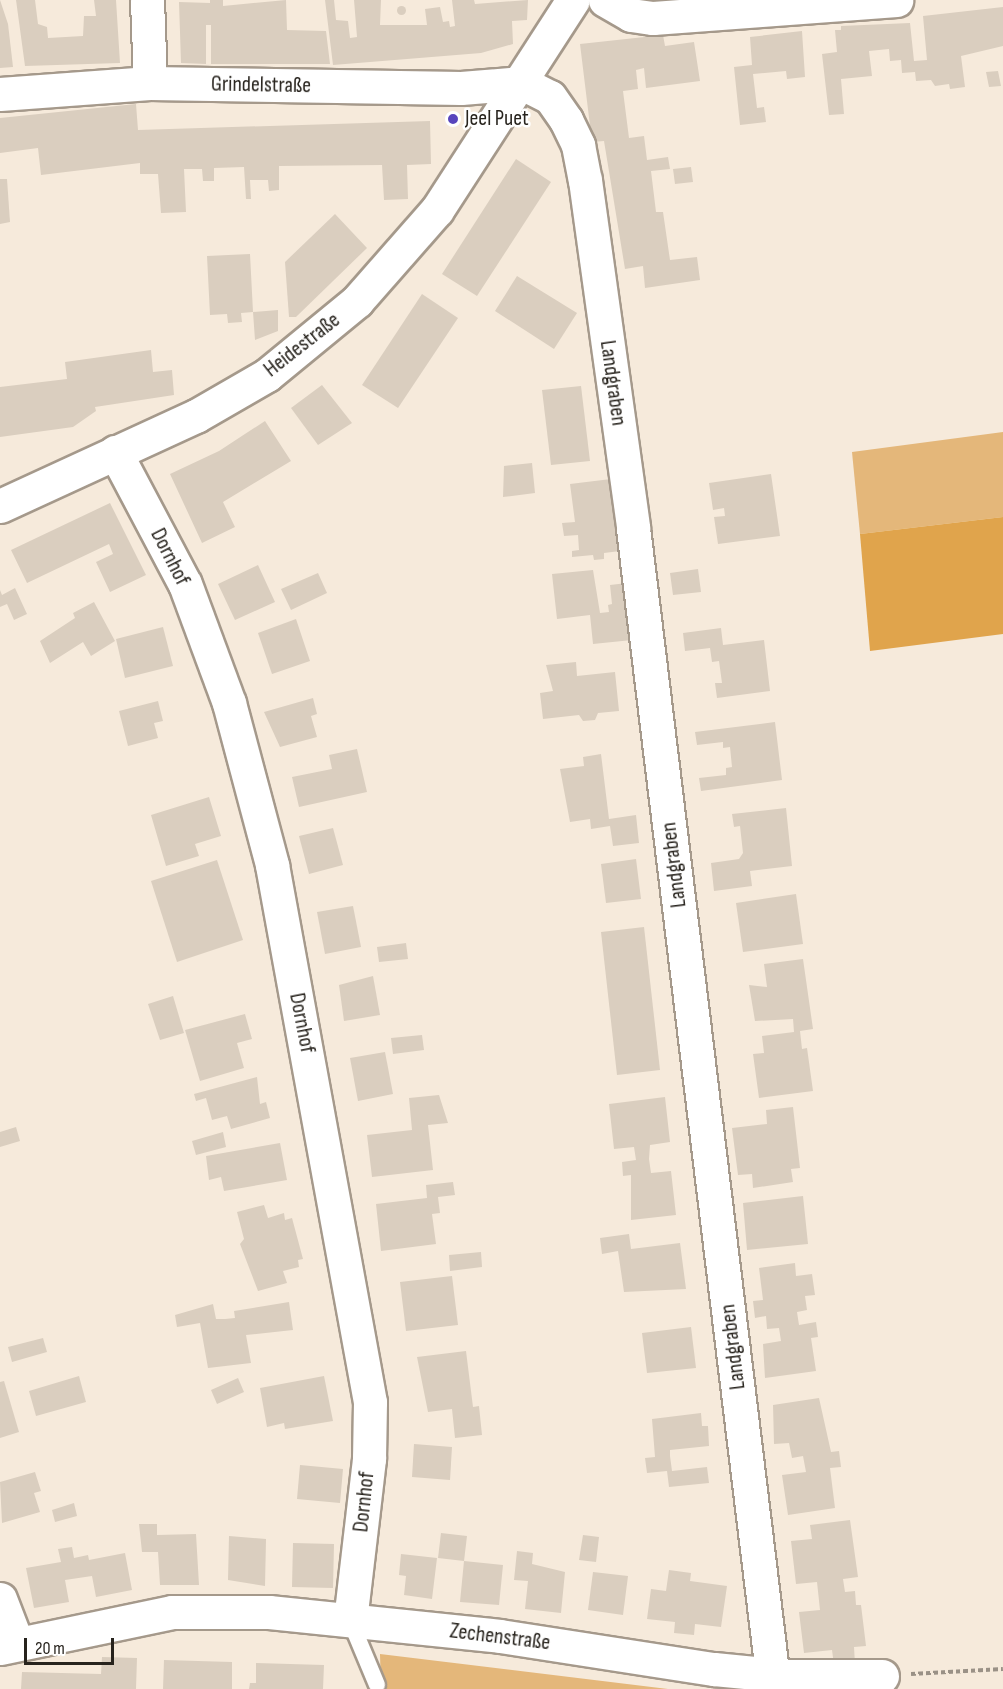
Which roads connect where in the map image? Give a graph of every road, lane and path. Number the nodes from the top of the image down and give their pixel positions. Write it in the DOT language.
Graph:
graph roads {
  1 [pos="147,0"];
  2 [pos="573,0"];
  3 [pos="605,0"];
  4 [pos="896,0"];
  5 [pos="150,82"];
  6 [pos="522,83"];
  7 [pos="0,94"];
  8 [pos="115,452"];
  9 [pos="0,506"];
  10 [pos="0,1599"];
  11 [pos="350,1620"];
  12 [pos="8,1646"];
  13 [pos="1003,1669"];
  14 [pos="781,1679"];
  15 [pos="882,1683"];
  16 [pos="377,1685"];
  1 -- 5 [label="street"];
  2 -- 6 [label="street, Heidestraße"];
  3 -- 4 [label="street"];
  5 -- 6 [label="street, Grindelstraße"];
  5 -- 7 [label="street, Grindelstraße"];
  6 -- 8 [label="street, Heidestraße"];
  6 -- 14 [label="street, Landgraben"];
  8 -- 9 [label="street, Heidestraße"];
  8 -- 11 [label="street, Dornhof"];
  10 -- 12 [label="street"];
  11 -- 12 [label="street, Zechenstraße"];
  11 -- 14 [label="street, Zechenstraße"];
  11 -- 16 [label="lane"];
  13 -- 15 [label="path"];
  14 -- 15 [label="street, Zechenstraße"];
}
